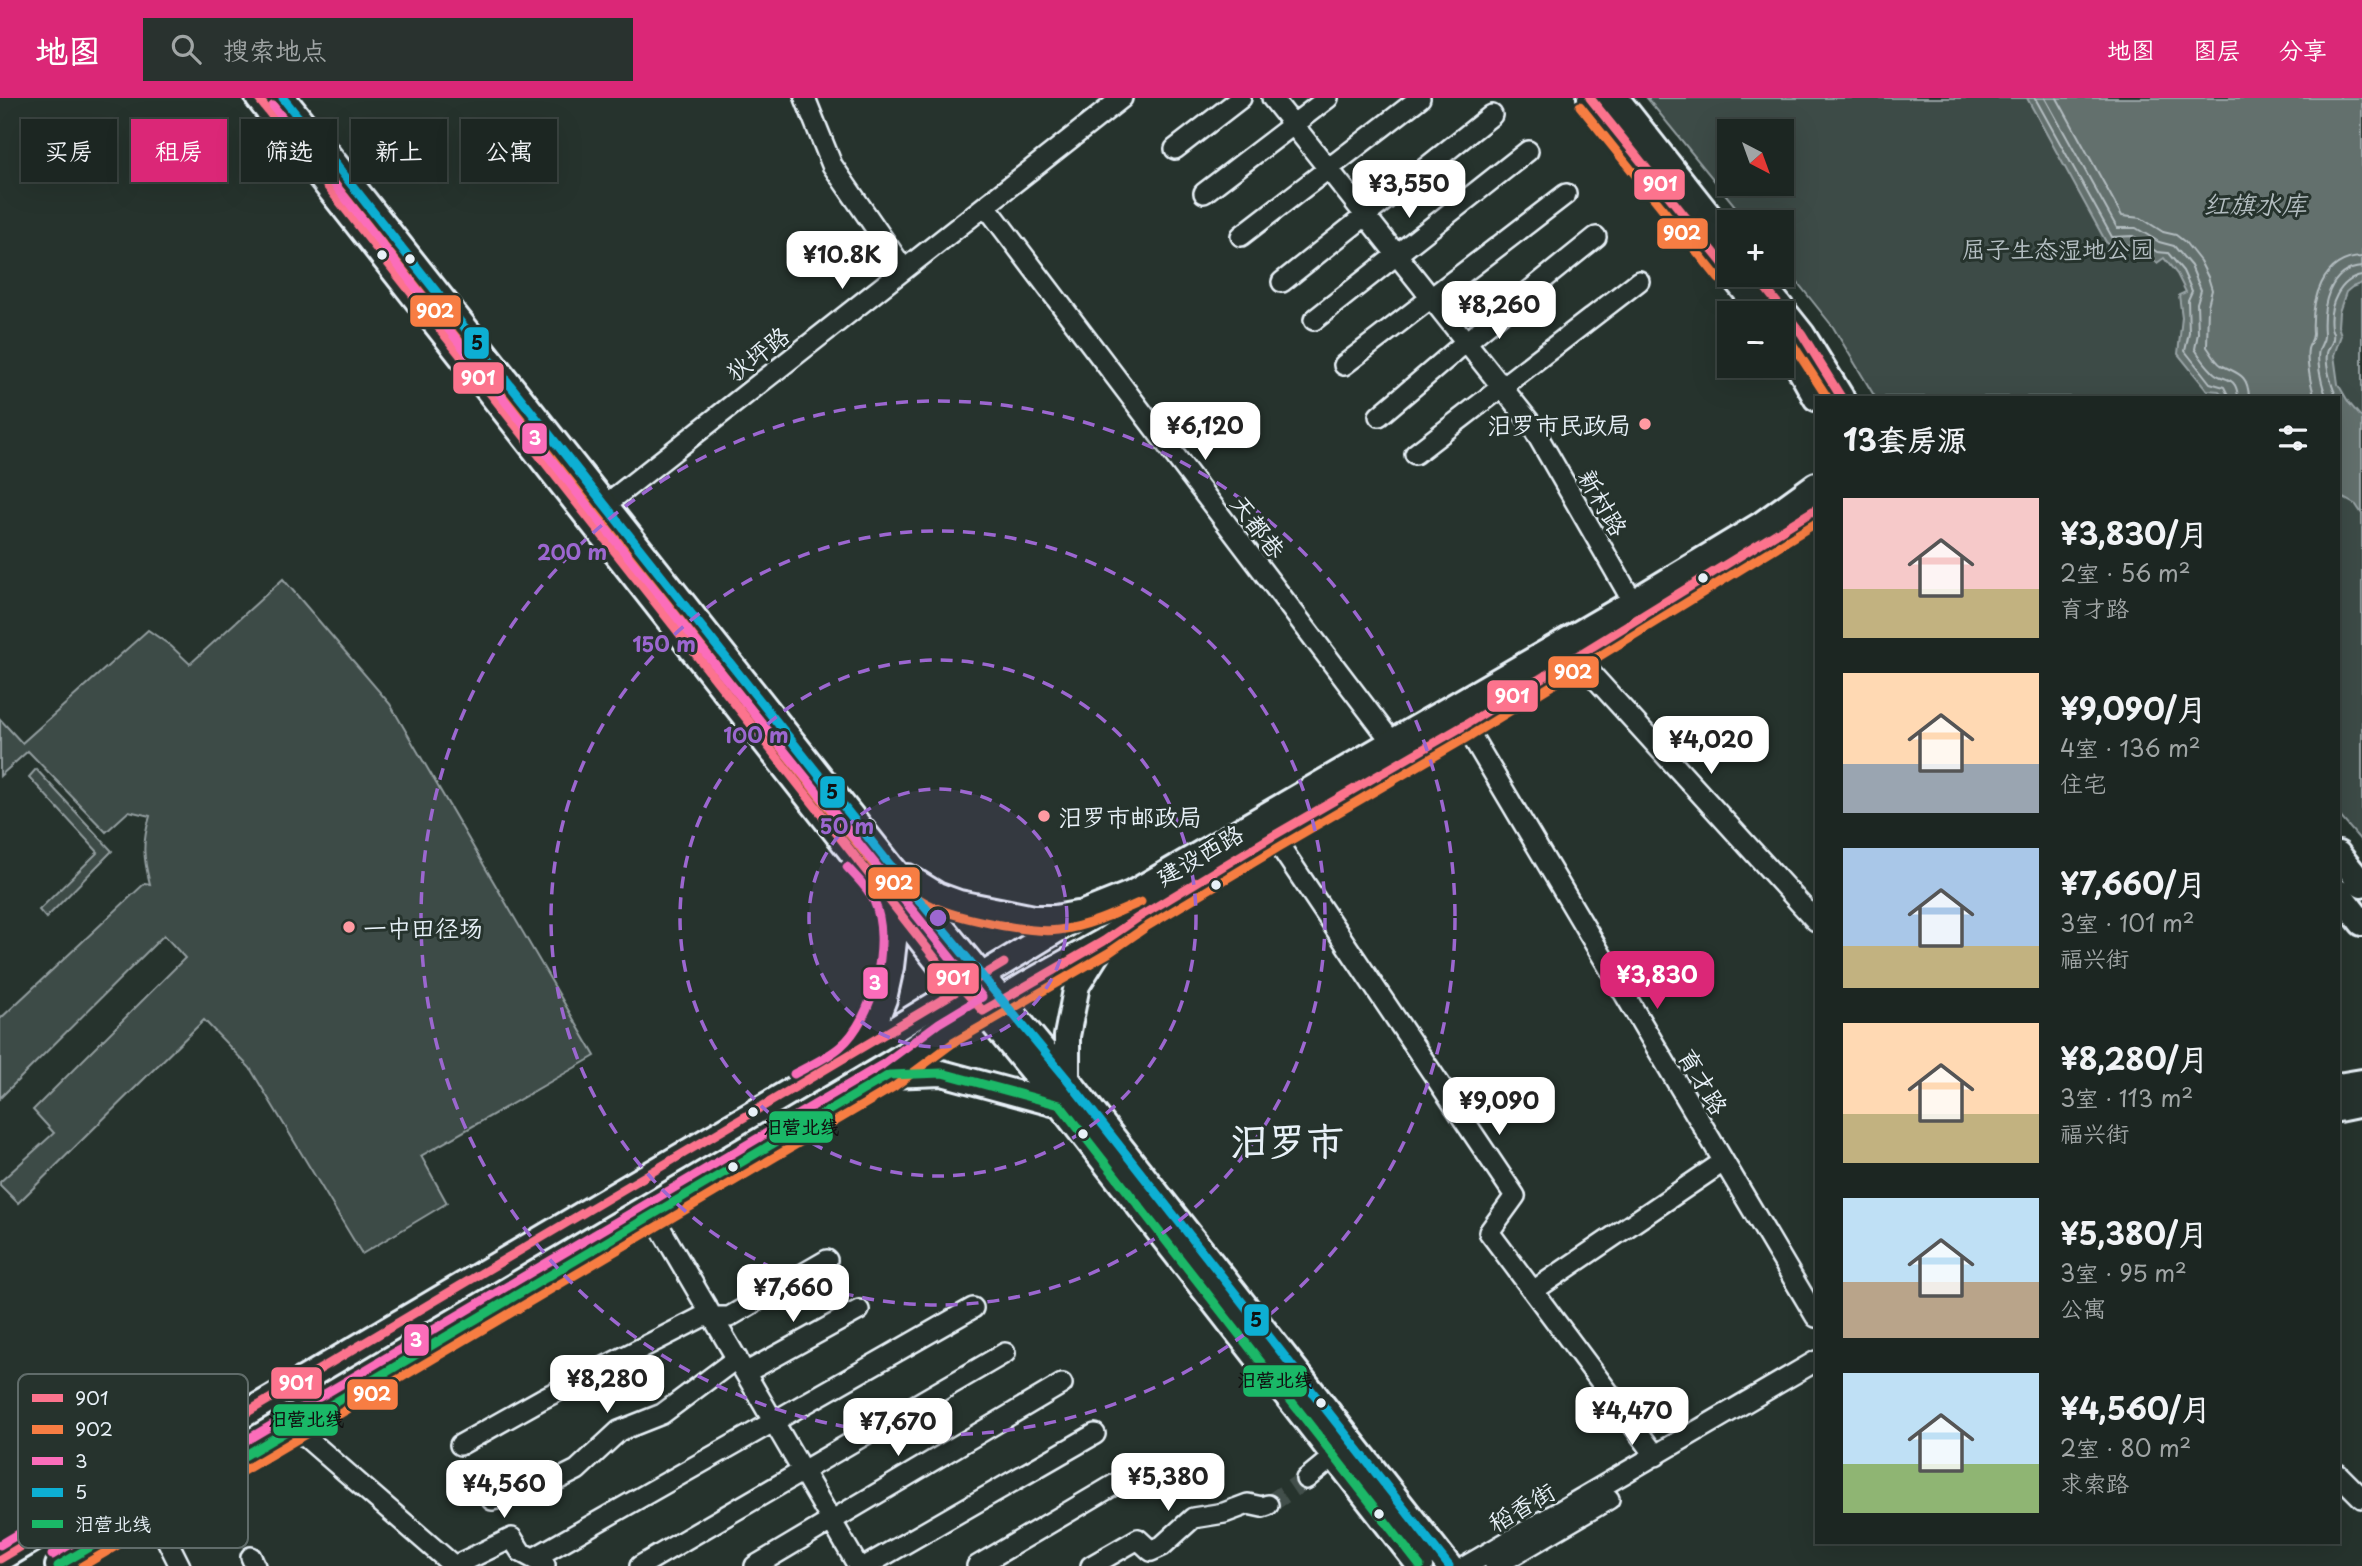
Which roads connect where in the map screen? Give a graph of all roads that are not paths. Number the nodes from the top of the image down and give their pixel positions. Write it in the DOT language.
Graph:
graph roads {
  1 [pos="258,98"];
  2 [pos="283,98"];
  3 [pos="805,98"];
  4 [pos="1122,98"];
  5 [pos="1241,98"];
  6 [pos="1272,98"];
  7 [pos="1328,98"];
  8 [pos="1420,98"];
  9 [pos="1590,98"];
  10 [pos="1616,98"];
  11 [pos="1492,115"];
  12 [pos="1293,125"];
  13 [pos="1175,149"];
  14 [pos="1528,151"];
  15 [pos="1329,170"];
  16 [pos="1204,193"];
  17 [pos="1566,194"];
  18 [pos="985,206"];
  19 [pos="1365,216"];
  20 [pos="1717,226"];
  21 [pos="1241,236"];
  22 [pos="1595,237"];
  23 [pos="1397,255"];
  24 [pos="1717,257"];
  25 [pos="903,268"];
  26 [pos="1639,281"];
  27 [pos="1282,282"];
  28 [pos="1742,287"];
  29 [pos="1765,287"];
  30 [pos="1431,298"];
  31 [pos="1753,301"];
  32 [pos="1314,320"];
  33 [pos="1466,342"];
  34 [pos="1794,359"];
  35 [pos="1344,365"];
  36 [pos="1503,388"];
  37 [pos="1815,396"];
  38 [pos="1840,396"];
  39 [pos="1379,416"];
  40 [pos="1415,454"];
  41 [pos="1815,486"];
  42 [pos="1815,510"];
  43 [pos="596,512"];
  44 [pos="1633,602"];
  45 [pos="1576,657"];
  46 [pos="1465,725"];
  47 [pos="1391,742"];
  48 [pos="1273,836"];
  49 [pos="2340,856"];
  50 [pos="890,865"];
  51 [pos="2362,884"];
  52 [pos="884,894"];
  53 [pos="2340,895"];
  54 [pos="1086,912"];
  55 [pos="1815,920"];
  56 [pos="2362,923"];
  57 [pos="1104,941"];
  58 [pos="971,983"];
  59 [pos="991,1006"];
  60 [pos="849,1056"];
  61 [pos="889,1075"];
  62 [pos="1067,1079"];
  63 [pos="2362,1082"];
  64 [pos="2340,1086"];
  65 [pos="2362,1104"];
  66 [pos="1060,1105"];
  67 [pos="2340,1109"];
  68 [pos="1723,1162"];
  69 [pos="643,1218"];
  70 [pos="827,1260"];
  71 [pos="1533,1291"];
  72 [pos="973,1308"];
  73 [pos="859,1310"];
  74 [pos="1815,1315"];
  75 [pos="712,1316"];
  76 [pos="1005,1353"];
  77 [pos="1815,1362"];
  78 [pos="741,1365"];
  79 [pos="1815,1376"];
  80 [pos="1062,1384"];
  81 [pos="248,1412"];
  82 [pos="774,1422"];
  83 [pos="294,1427"];
  84 [pos="1095,1434"];
  85 [pos="460,1445"];
  86 [pos="248,1454"];
  87 [pos="1334,1456"];
  88 [pos="1656,1456"];
  89 [pos="803,1472"];
  90 [pos="2340,1476"];
  91 [pos="1306,1479"];
  92 [pos="1119,1482"];
  93 [pos="2362,1498"];
  94 [pos="492,1500"];
  95 [pos="1268,1505"];
  96 [pos="832,1521"];
  97 [pos="19,1548"];
  98 [pos="89,1548"];
  99 [pos="171,1548"];
  100 [pos="0,1559"];
  101 [pos="540,1562"];
  102 [pos="58,1566"];
  103 [pos="180,1566"];
  104 [pos="454,1566"];
  105 [pos="640,1566"];
  106 [pos="755,1566"];
  107 [pos="858,1566"];
  108 [pos="866,1566"];
  109 [pos="977,1566"];
  110 [pos="1091,1566"];
  111 [pos="1420,1566"];
  112 [pos="1449,1566"];
  113 [pos="1466,1566"];
  114 [pos="1495,1566"];
  1 -- 43 [label="main road"];
  2 -- 43 [label="main road"];
  3 -- 25 [label="street"];
  4 -- 18 [label="street, 狄坪路"];
  5 -- 13 [label="street"];
  6 -- 12 [label="street, 新村路"];
  7 -- 12 [label="street"];
  8 -- 15 [label="street"];
  9 -- 24 [label="main road"];
  10 -- 20 [label="main road"];
  11 -- 19 [label="street"];
  12 -- 15 [label="street, 新村路"];
  12 -- 16 [label="street"];
  14 -- 23 [label="street"];
  15 -- 19 [label="street, 新村路"];
  15 -- 21 [label="street"];
  17 -- 30 [label="street"];
  18 -- 25 [label="street, 狄坪路"];
  18 -- 47 [label="street, 天都巷"];
  19 -- 23 [label="street, 新村路"];
  19 -- 27 [label="street"];
  22 -- 33 [label="street"];
  23 -- 30 [label="street, 新村路"];
  23 -- 32 [label="street"];
  25 -- 43 [label="street, 狄坪路"];
  26 -- 36 [label="street"];
  28 -- 31 [label="main road"];
  29 -- 38 [label="main road"];
  30 -- 33 [label="street, 新村路"];
  30 -- 35 [label="street"];
  33 -- 36 [label="street, 新村路"];
  33 -- 39 [label="street"];
  34 -- 37 [label="main road"];
  36 -- 40 [label="street"];
  36 -- 44 [label="street, 新村路"];
  41 -- 44 [label="main road, 建设西路"];
  42 -- 45 [label="main road, 建设西路"];
  43 -- 50 [label="main road"];
  43 -- 52 [label="main road"];
  44 -- 47 [label="main road, 建设西路"];
  45 -- 46 [label="main road, 建设西路"];
  45 -- 55 [label="street"];
  46 -- 48 [label="main road, 建设西路"];
  46 -- 68 [label="street, 育才路"];
  47 -- 54 [label="main road, 建设西路"];
  48 -- 57 [label="main road, 建设西路"];
  48 -- 71 [label="street"];
  49 -- 51 [label="main road"];
  50 -- 54 [label="main road"];
  50 -- 58 [label="main road"];
  52 -- 58 [label="main road"];
  52 -- 60 [label="main road"];
  53 -- 56 [label="main road"];
  54 -- 58 [label="main road, 建设西路"];
  57 -- 59 [label="main road, 建设西路"];
  57 -- 62 [label="main road"];
  58 -- 59 [label="main road"];
  58 -- 60 [label="main road, 建设西路"];
  59 -- 61 [label="main road, 建设西路"];
  59 -- 62 [label="main road"];
  59 -- 66 [label="main road"];
  60 -- 81 [label="main road, 建设西路"];
  61 -- 66 [label="main road"];
  61 -- 69 [label="main road, 建设西路"];
  62 -- 112 [label="main road"];
  63 -- 64 [label="main road"];
  65 -- 67 [label="main road"];
  66 -- 87 [label="main road"];
  68 -- 71 [label="street"];
  68 -- 74 [label="street, 育才路"];
  69 -- 75 [label="street"];
  69 -- 83 [label="main road, 建设西路"];
  70 -- 75 [label="street"];
  71 -- 88 [label="street"];
  72 -- 82 [label="street"];
  73 -- 78 [label="street"];
  75 -- 78 [label="street"];
  75 -- 85 [label="street"];
  76 -- 89 [label="street"];
  77 -- 88 [label="street, 稻香街"];
  78 -- 82 [label="street"];
  78 -- 94 [label="street"];
  79 -- 114 [label="street"];
  80 -- 96 [label="street"];
  82 -- 89 [label="street"];
  82 -- 101 [label="street"];
  83 -- 86 [label="main road, 建设西路"];
  83 -- 104 [label="street"];
  84 -- 108 [label="street"];
  87 -- 91 [label="street"];
  87 -- 111 [label="main road"];
  88 -- 113 [label="street, 稻香街"];
  89 -- 96 [label="street"];
  89 -- 105 [label="street"];
  90 -- 93 [label="street"];
  92 -- 109 [label="street"];
  95 -- 110 [label="street"];
  96 -- 106 [label="street"];
  96 -- 107 [label="street"];
  97 -- 100 [label="main road, 建设西路"];
  98 -- 102 [label="main road, 建设西路"];
  99 -- 103 [label="street"];
  101 -- 104 [label="street"];
}
